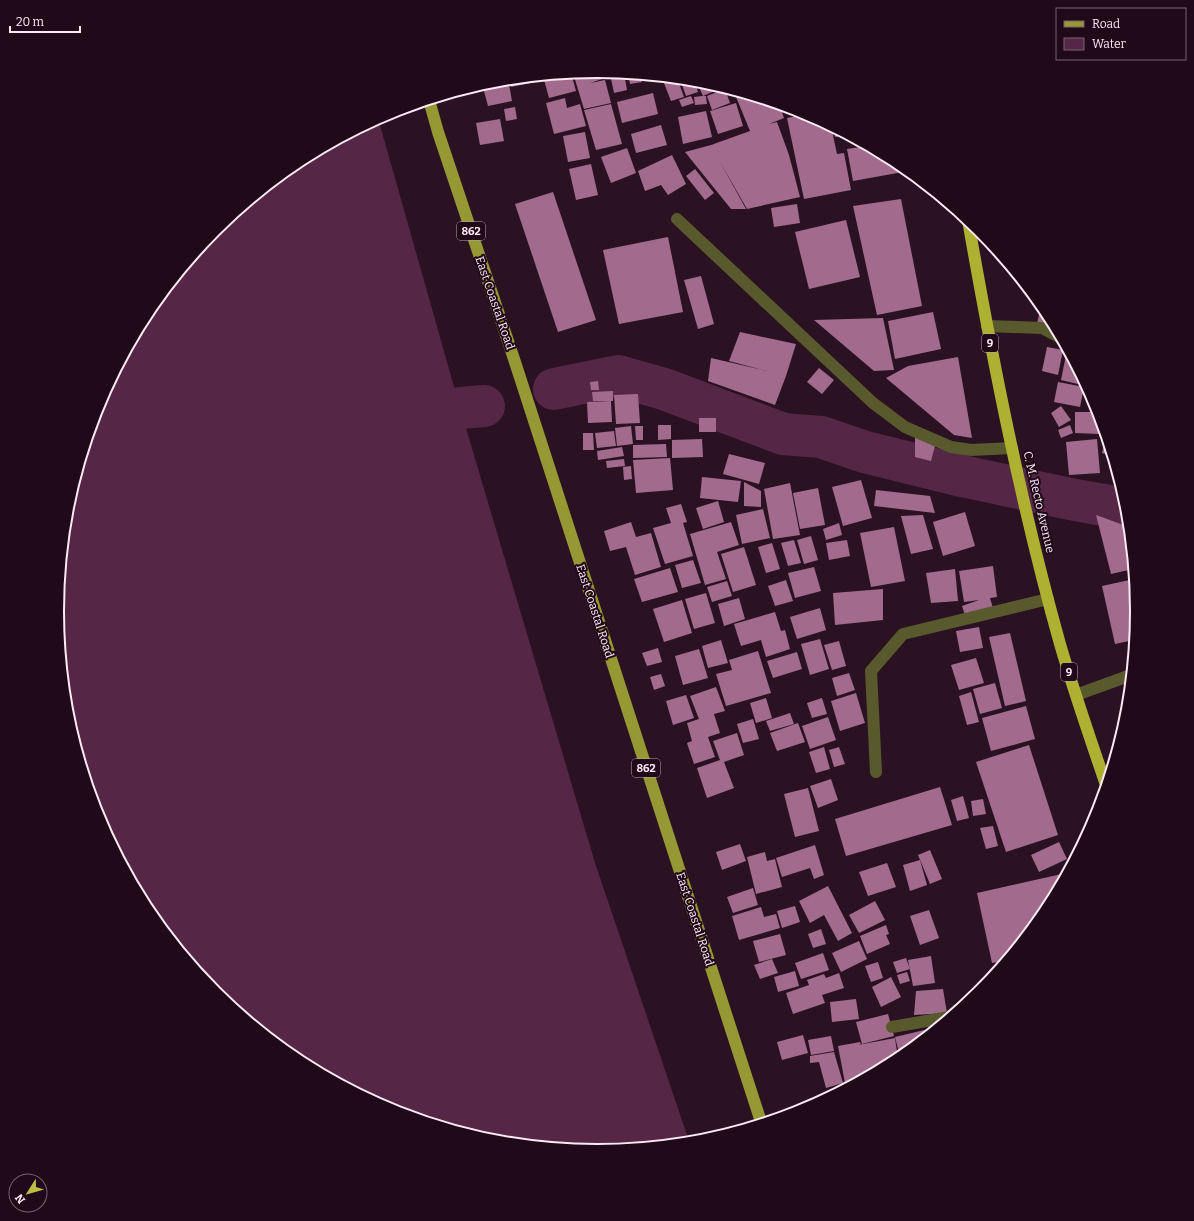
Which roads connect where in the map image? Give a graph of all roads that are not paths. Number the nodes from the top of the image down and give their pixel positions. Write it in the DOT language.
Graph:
graph roads {
  1 [pos="430,105"];
  2 [pos="677,219"];
  3 [pos="970,230"];
  4 [pos="987,326"];
  5 [pos="1053,334"];
  6 [pos="1012,448"];
  7 [pos="1048,599"];
  8 [pos="1125,677"];
  9 [pos="1076,695"];
  10 [pos="876,772"];
  11 [pos="1103,777"];
  12 [pos="938,1019"];
  13 [pos="892,1027"];
  14 [pos="760,1118"];
  1 -- 14 [label="main road, East Coastal Road / 862"];
  2 -- 6 [label="street"];
  3 -- 4 [label="highway, C. M. Recto Avenue / 9"];
  4 -- 5 [label="street"];
  4 -- 6 [label="highway, C. M. Recto Avenue / 9"];
  6 -- 7 [label="highway, C. M. Recto Avenue / 9"];
  7 -- 9 [label="highway, C. M. Recto Avenue / 9"];
  7 -- 10 [label="street"];
  8 -- 9 [label="street"];
  9 -- 11 [label="highway, C. M. Recto Avenue / 9"];
  12 -- 13 [label="street"];
}
